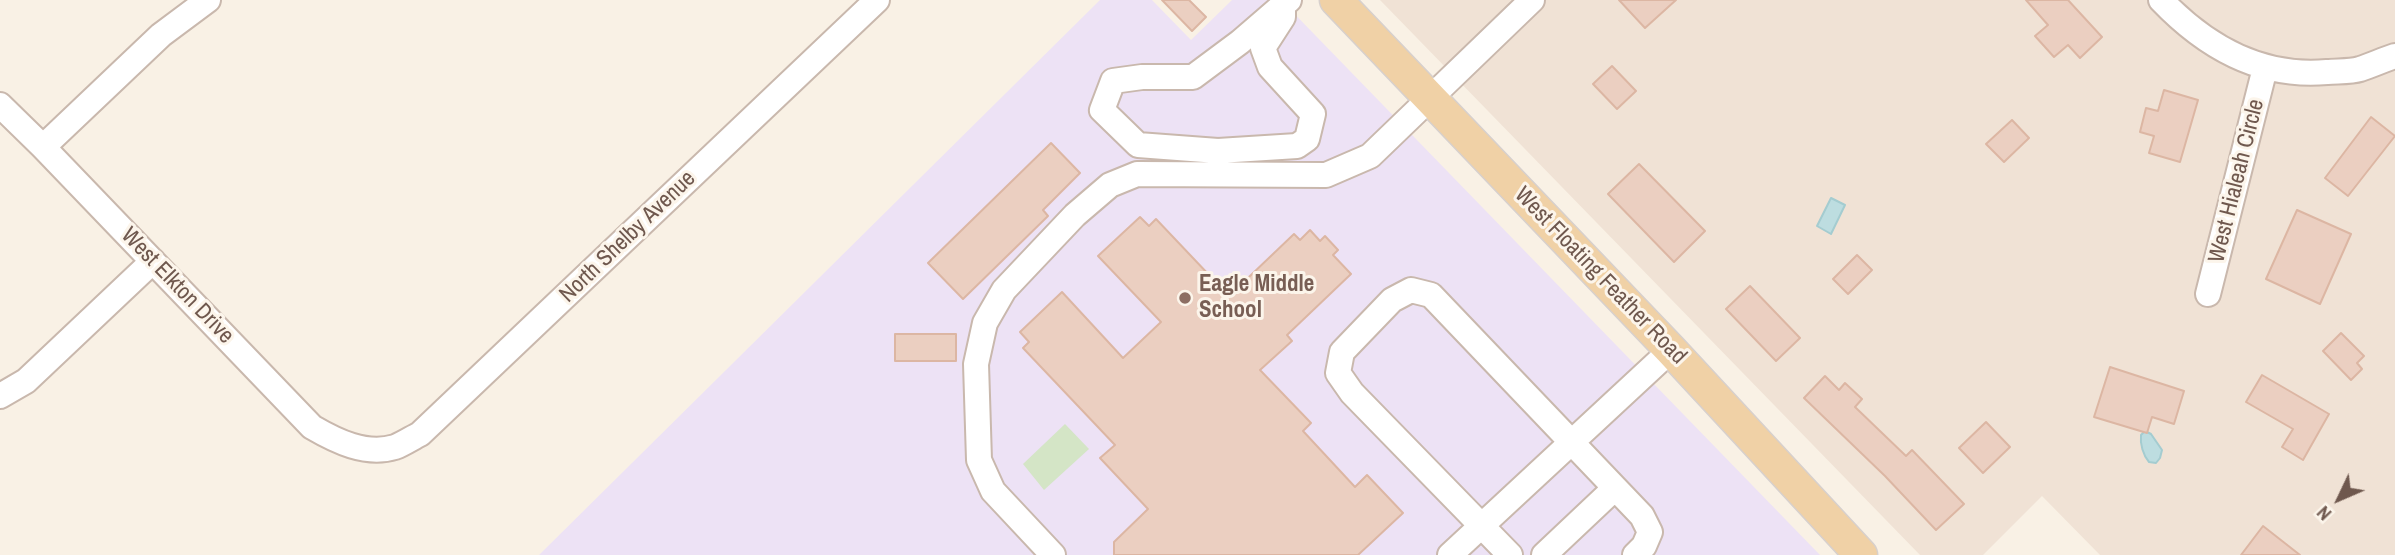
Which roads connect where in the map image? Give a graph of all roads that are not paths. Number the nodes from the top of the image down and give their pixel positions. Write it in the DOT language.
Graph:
graph roads {
  1 [pos="208,0"];
  2 [pos="877,0"];
  3 [pos="1336,0"];
  4 [pos="1532,0"];
  5 [pos="2161,0"];
  6 [pos="1286,3"];
  7 [pos="2395,56"];
  8 [pos="2265,68"];
  9 [pos="1429,98"];
  10 [pos="0,105"];
  11 [pos="43,147"];
  12 [pos="153,261"];
  13 [pos="2208,294"];
  14 [pos="1671,350"];
  15 [pos="0,396"];
  16 [pos="1572,442"];
  17 [pos="366,449"];
  18 [pos="1615,488"];
  19 [pos="1482,525"];
  20 [pos="1053,555"];
  21 [pos="1450,555"];
  22 [pos="1510,555"];
  23 [pos="1544,555"];
  24 [pos="1635,555"];
  25 [pos="1861,555"];
  1 -- 11 [label="street"];
  2 -- 17 [label="street, North Shelby Avenue"];
  3 -- 9 [label="main road, West Floating Feather Road"];
  4 -- 9 [label="street"];
  5 -- 8 [label="street"];
  6 -- 6 [label="street"];
  7 -- 8 [label="street"];
  8 -- 13 [label="street, West Hialeah Circle"];
  9 -- 14 [label="main road, West Floating Feather Road"];
  9 -- 20 [label="street"];
  10 -- 11 [label="street, West Elkton Drive"];
  11 -- 12 [label="street, West Elkton Drive"];
  12 -- 15 [label="street"];
  12 -- 17 [label="street, West Elkton Drive"];
  14 -- 16 [label="street"];
  14 -- 25 [label="main road, West Floating Feather Road"];
  16 -- 18 [label="street"];
  16 -- 19 [label="street"];
  16 -- 19 [label="street"];
  18 -- 23 [label="street"];
  18 -- 24 [label="street"];
  19 -- 21 [label="street"];
  19 -- 22 [label="street"];
}
